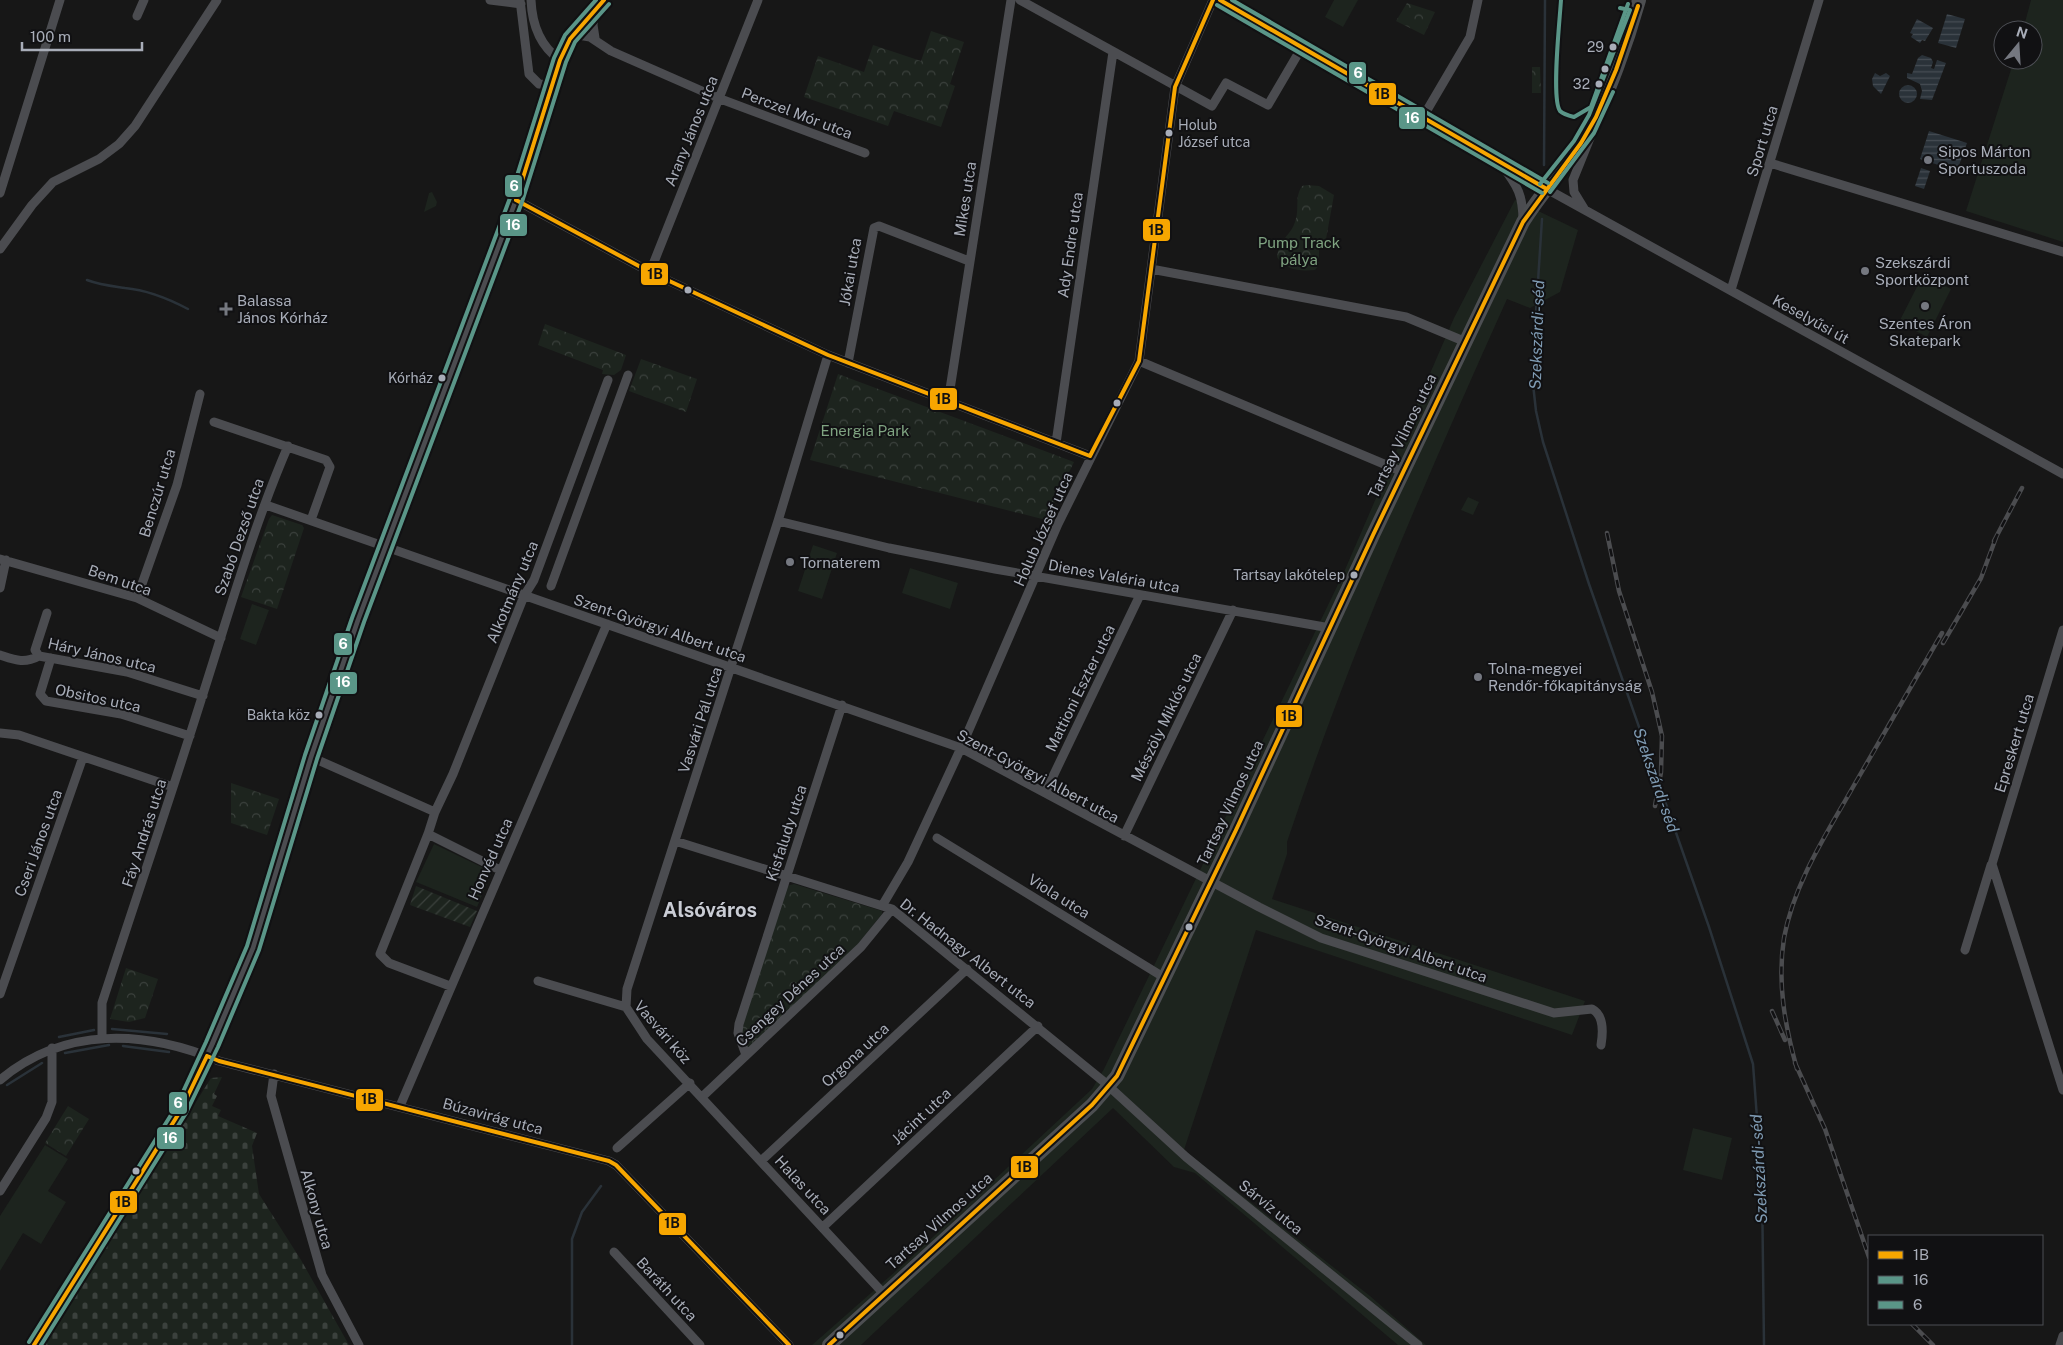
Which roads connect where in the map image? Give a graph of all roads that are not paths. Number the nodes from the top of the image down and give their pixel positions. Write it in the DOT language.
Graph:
graph roads {
  1 [pos="60,0"];
  2 [pos="144,0"];
  3 [pos="217,0"];
  4 [pos="490,0"];
  5 [pos="531,0"];
  6 [pos="604,0"];
  7 [pos="758,0"];
  8 [pos="1011,0"];
  9 [pos="1020,0"];
  10 [pos="1213,0"];
  11 [pos="1220,0"];
  12 [pos="1478,0"];
  13 [pos="1639,0"];
  14 [pos="1819,0"];
  15 [pos="520,2"];
  16 [pos="595,10"];
  17 [pos="137,16"];
  18 [pos="595,38"];
  19 [pos="570,39"];
  20 [pos="1302,47"];
  21 [pos="1113,52"];
  22 [pos="560,60"];
  23 [pos="552,85"];
  24 [pos="1175,87"];
  25 [pos="718,98"];
  26 [pos="1423,117"];
  27 [pos="1595,118"];
  28 [pos="865,153"];
  29 [pos="1499,162"];
  30 [pos="1770,163"];
  31 [pos="1545,188"];
  32 [pos="0,193"];
  33 [pos="516,200"];
  34 [pos="1585,210"];
  35 [pos="1523,222"];
  36 [pos="0,249"];
  37 [pos="2063,252"];
  38 [pos="969,260"];
  39 [pos="1150,270"];
  40 [pos="650,272"];
  41 [pos="1731,290"];
  42 [pos="1466,342"];
  43 [pos="828,355"];
  44 [pos="1139,362"];
  45 [pos="848,363"];
  46 [pos="628,375"];
  47 [pos="608,380"];
  48 [pos="200,394"];
  49 [pos="948,402"];
  50 [pos="214,422"];
  51 [pos="1056,443"];
  52 [pos="288,446"];
  53 [pos="1090,456"];
  54 [pos="1403,472"];
  55 [pos="2063,474"];
  56 [pos="266,505"];
  57 [pos="311,520"];
  58 [pos="778,521"];
  59 [pos="386,546"];
  60 [pos="3,560"];
  61 [pos="1036,577"];
  62 [pos="551,586"];
  63 [pos="0,588"];
  64 [pos="1140,594"];
  65 [pos="524,596"];
  66 [pos="136,598"];
  67 [pos="1233,610"];
  68 [pos="47,613"];
  69 [pos="607,624"];
  70 [pos="1330,628"];
  71 [pos="2063,630"];
  72 [pos="221,638"];
  73 [pos="0,655"];
  74 [pos="39,656"];
  75 [pos="51,658"];
  76 [pos="731,667"];
  77 [pos="203,696"];
  78 [pos="842,706"];
  79 [pos="0,733"];
  80 [pos="190,736"];
  81 [pos="961,748"];
  82 [pos="310,757"];
  83 [pos="83,758"];
  84 [pos="173,787"];
  85 [pos="1045,793"];
  86 [pos="435,812"];
  87 [pos="428,834"];
  88 [pos="1124,836"];
  89 [pos="937,838"];
  90 [pos="675,841"];
  91 [pos="1992,864"];
  92 [pos="500,870"];
  93 [pos="786,878"];
  94 [pos="1211,882"];
  95 [pos="882,906"];
  96 [pos="892,909"];
  97 [pos="1965,950"];
  98 [pos="967,969"];
  99 [pos="1165,978"];
  100 [pos="538,981"];
  101 [pos="450,986"];
  102 [pos="0,994"];
  103 [pos="626,1007"];
  104 [pos="1038,1026"];
  105 [pos="102,1038"];
  106 [pos="1601,1045"];
  107 [pos="52,1048"];
  108 [pos="746,1055"];
  109 [pos="207,1056"];
  110 [pos="274,1074"];
  111 [pos="0,1080"];
  112 [pos="690,1084"];
  113 [pos="1109,1086"];
  114 [pos="2063,1090"];
  115 [pos="702,1096"];
  116 [pos="400,1106"];
  117 [pos="617,1148"];
  118 [pos="761,1161"];
  119 [pos="0,1191"];
  120 [pos="824,1227"];
  121 [pos="614,1252"];
  122 [pos="884,1294"];
  123 [pos="2063,1336"];
  124 [pos="34,1345"];
  125 [pos="358,1345"];
  126 [pos="700,1345"];
  127 [pos="789,1345"];
  128 [pos="829,1345"];
  129 [pos="1418,1345"];
  130 [pos="2060,1345"];
  1 -- 32 [label="street"];
  2 -- 17 [label="street"];
  3 -- 36 [label="street"];
  4 -- 15 [label="street"];
  5 -- 22 [label="street"];
  6 -- 16 [label="street"];
  7 -- 25 [label="street, Arany János utca"];
  8 -- 38 [label="street, Mikes utca"];
  9 -- 21 [label="street"];
  10 -- 24 [label="street, Holub József utca"];
  11 -- 20 [label="street, Keselyűsi út"];
  12 -- 26 [label="street"];
  13 -- 27 [label="main road, Tartsay Vilmos utca"];
  14 -- 30 [label="street, Sport utca"];
  15 -- 23 [label="street"];
  16 -- 18 [label="street"];
  16 -- 19 [label="street"];
  18 -- 19 [label="street"];
  18 -- 25 [label="street, Perczel Mór utca"];
  19 -- 22 [label="street"];
  20 -- 24 [label="street"];
  20 -- 26 [label="street, Keselyűsi út"];
  21 -- 24 [label="street"];
  21 -- 51 [label="street, Ady Endre utca"];
  22 -- 23 [label="street"];
  23 -- 33 [label="street"];
  24 -- 39 [label="street, Holub József utca"];
  25 -- 28 [label="street, Perczel Mór utca"];
  25 -- 40 [label="street, Arany János utca"];
  26 -- 29 [label="street, Keselyűsi út"];
  27 -- 31 [label="main road, Tartsay Vilmos utca"];
  27 -- 34 [label="street"];
  29 -- 31 [label="street, Keselyűsi út"];
  29 -- 35 [label="street"];
  30 -- 37 [label="street"];
  30 -- 41 [label="street, Sport utca"];
  31 -- 34 [label="street, Keselyűsi út"];
  31 -- 35 [label="main road, Tartsay Vilmos utca"];
  33 -- 40 [label="street"];
  33 -- 59 [label="street"];
  34 -- 41 [label="street, Keselyűsi út"];
  35 -- 42 [label="main road, Tartsay Vilmos utca"];
  38 -- 45 [label="street, Jókai utca"];
  38 -- 49 [label="street, Mikes utca"];
  39 -- 42 [label="street"];
  39 -- 44 [label="street, Holub József utca"];
  40 -- 43 [label="street"];
  41 -- 55 [label="street, Keselyűsi út"];
  42 -- 54 [label="main road, Tartsay Vilmos utca"];
  43 -- 45 [label="street"];
  43 -- 58 [label="street, Vasvári Pál utca"];
  44 -- 53 [label="street, Holub József utca"];
  44 -- 54 [label="street"];
  45 -- 49 [label="street"];
  46 -- 62 [label="street"];
  47 -- 65 [label="street, Alkotmány utca"];
  48 -- 66 [label="street, Benczúr utca"];
  49 -- 51 [label="street"];
  50 -- 52 [label="street"];
  51 -- 53 [label="street"];
  52 -- 56 [label="street, Szabó Dezső utca"];
  52 -- 57 [label="street"];
  53 -- 61 [label="street, Holub József utca"];
  54 -- 70 [label="main road, Tartsay Vilmos utca"];
  56 -- 57 [label="street, Szent-Györgyi Albert utca"];
  56 -- 72 [label="street, Szabó Dezső utca"];
  57 -- 59 [label="street, Szent-Györgyi Albert utca"];
  58 -- 61 [label="street, Dienes Valéria utca"];
  58 -- 76 [label="street, Vasvári Pál utca"];
  59 -- 65 [label="street, Szent-Györgyi Albert utca"];
  59 -- 82 [label="street"];
  60 -- 63 [label="street, Bem utca"];
  60 -- 66 [label="street, Bem utca"];
  61 -- 64 [label="street, Dienes Valéria utca"];
  61 -- 81 [label="street, Holub József utca"];
  64 -- 67 [label="street, Dienes Valéria utca"];
  64 -- 85 [label="street, Mattioni Eszter utca"];
  65 -- 69 [label="street, Szent-Györgyi Albert utca"];
  65 -- 86 [label="street, Alkotmány utca"];
  66 -- 72 [label="street, Bem utca"];
  67 -- 70 [label="street, Dienes Valéria utca"];
  67 -- 88 [label="street, Mészöly Miklós utca"];
  68 -- 74 [label="street, Háry János utca"];
  69 -- 76 [label="street, Szent-Györgyi Albert utca"];
  69 -- 92 [label="street, Honvéd utca"];
  70 -- 94 [label="main road, Tartsay Vilmos utca"];
  71 -- 91 [label="street, Epreskert utca"];
  72 -- 77 [label="street, Fáy András utca"];
  73 -- 74 [label="street"];
  74 -- 75 [label="street, Háry János utca"];
  75 -- 77 [label="street, Háry János utca"];
  75 -- 80 [label="street, Obsitos utca"];
  76 -- 78 [label="street, Szent-Györgyi Albert utca"];
  76 -- 90 [label="street, Vasvári Pál utca"];
  77 -- 80 [label="street, Fáy András utca"];
  78 -- 81 [label="street, Szent-Györgyi Albert utca"];
  78 -- 93 [label="street, Kisfaludy utca"];
  79 -- 83 [label="street"];
  80 -- 84 [label="street, Fáy András utca"];
  81 -- 85 [label="street, Szent-Györgyi Albert utca"];
  81 -- 95 [label="street"];
  82 -- 86 [label="street"];
  82 -- 109 [label="street"];
  83 -- 84 [label="street"];
  83 -- 102 [label="street, Cseri János utca"];
  84 -- 105 [label="street, Fáy András utca"];
  85 -- 88 [label="street, Szent-Györgyi Albert utca"];
  86 -- 87 [label="street, Alkotmány utca"];
  87 -- 92 [label="street"];
  87 -- 101 [label="street"];
  88 -- 94 [label="street, Szent-Györgyi Albert utca"];
  89 -- 99 [label="street, Viola utca"];
  90 -- 93 [label="street, Dr. Hadnagy Albert utca"];
  90 -- 103 [label="street, Vasvári Pál utca"];
  91 -- 97 [label="street, Epreskert utca"];
  91 -- 114 [label="street"];
  92 -- 101 [label="street, Honvéd utca"];
  93 -- 95 [label="street, Dr. Hadnagy Albert utca"];
  93 -- 108 [label="street, Kisfaludy utca"];
  94 -- 99 [label="main road, Tartsay Vilmos utca"];
  94 -- 106 [label="street, Szent-Györgyi Albert utca"];
  95 -- 96 [label="street, Dr. Hadnagy Albert utca"];
  96 -- 98 [label="street, Dr. Hadnagy Albert utca"];
  96 -- 108 [label="street, Csengey Dénes utca"];
  98 -- 104 [label="street, Dr. Hadnagy Albert utca"];
  98 -- 118 [label="street, Orgona utca"];
  99 -- 113 [label="main road, Tartsay Vilmos utca"];
  100 -- 103 [label="street, Vasvári köz"];
  101 -- 116 [label="street, Honvéd utca"];
  103 -- 112 [label="street, Vasvári köz"];
  104 -- 113 [label="street, Dr. Hadnagy Albert utca"];
  104 -- 120 [label="street, Jácint utca"];
  105 -- 107 [label="street, Búzavirág utca"];
  105 -- 109 [label="street, Búzavirág utca"];
  107 -- 111 [label="street, Búzavirág utca"];
  107 -- 119 [label="street"];
  108 -- 115 [label="street, Csengey Dénes utca"];
  109 -- 110 [label="street, Búzavirág utca"];
  109 -- 124 [label="street"];
  110 -- 116 [label="street, Búzavirág utca"];
  110 -- 125 [label="street, Alkony utca"];
  112 -- 115 [label="street, Vasvári köz"];
  112 -- 117 [label="street"];
  113 -- 122 [label="main road, Tartsay Vilmos utca"];
  113 -- 129 [label="street, Sárvíz utca"];
  115 -- 118 [label="street, Halas utca"];
  116 -- 127 [label="street, Búzavirág utca"];
  118 -- 120 [label="street, Halas utca"];
  120 -- 122 [label="street, Halas utca"];
  121 -- 126 [label="street, Baráth utca"];
  122 -- 128 [label="main road, Tartsay Vilmos utca"];
  123 -- 130 [label="street"];
}
